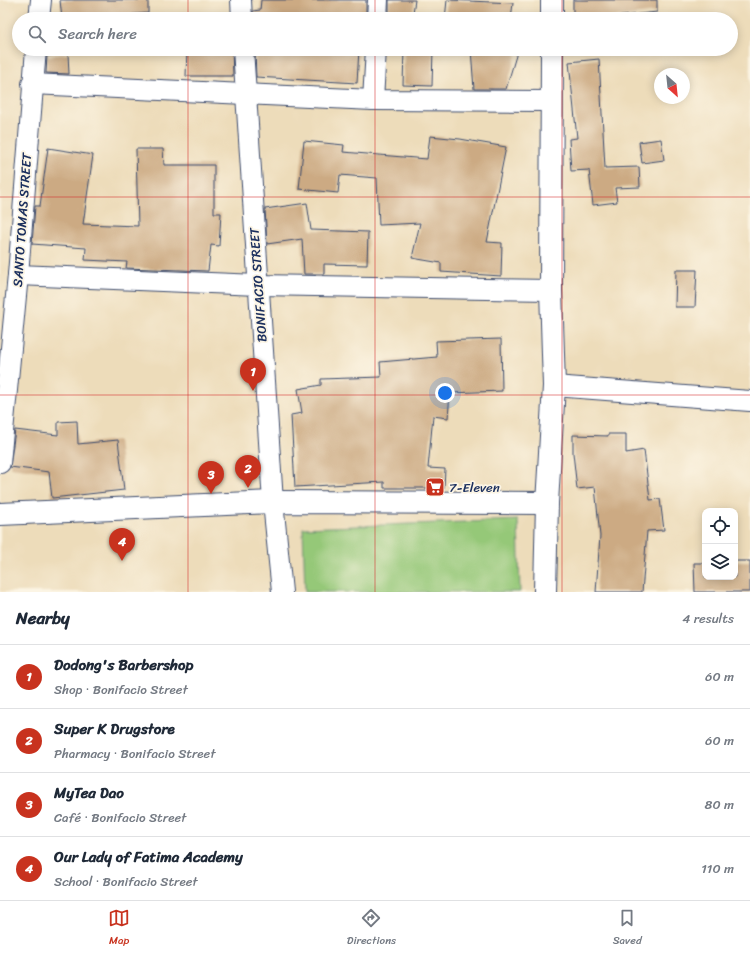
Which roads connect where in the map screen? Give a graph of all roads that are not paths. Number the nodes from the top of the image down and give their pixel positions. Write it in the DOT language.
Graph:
graph roads {
  1 [pos="41,0"];
  2 [pos="241,0"];
  3 [pos="378,0"];
  4 [pos="552,0"];
  5 [pos="40,12"];
  6 [pos="242,12"];
  7 [pos="377,12"];
  8 [pos="552,12"];
  9 [pos="35,56"];
  10 [pos="243,56"];
  11 [pos="376,56"];
  12 [pos="552,56"];
  13 [pos="32,84"];
  14 [pos="245,93"];
  15 [pos="373,100"];
  16 [pos="551,101"];
  17 [pos="18,275"];
  18 [pos="258,285"];
  19 [pos="551,290"];
  20 [pos="554,386"];
  21 [pos="750,401"];
  22 [pos="0,462"];
  23 [pos="273,502"];
  24 [pos="547,503"];
  25 [pos="0,514"];
  26 [pos="282,592"];
  27 [pos="545,592"];
  1 -- 5 [label="street"];
  2 -- 6 [label="street"];
  3 -- 7 [label="street"];
  4 -- 8 [label="street"];
  9 -- 13 [label="street, SANTO TOMAS STREET"];
  10 -- 14 [label="street, BONIFACIO STREET"];
  11 -- 15 [label="street"];
  12 -- 16 [label="street"];
  13 -- 14 [label="street"];
  13 -- 17 [label="street, SANTO TOMAS STREET"];
  14 -- 15 [label="street"];
  14 -- 18 [label="street, BONIFACIO STREET"];
  15 -- 16 [label="street"];
  16 -- 19 [label="street"];
  17 -- 18 [label="street"];
  17 -- 22 [label="street, SANTO TOMAS STREET"];
  18 -- 19 [label="street"];
  18 -- 23 [label="street, BONIFACIO STREET"];
  19 -- 20 [label="street"];
  20 -- 21 [label="street"];
  20 -- 24 [label="street"];
  23 -- 24 [label="street"];
  23 -- 25 [label="street"];
  23 -- 26 [label="street, BONIFACIO STREET"];
  24 -- 27 [label="street"];
}
